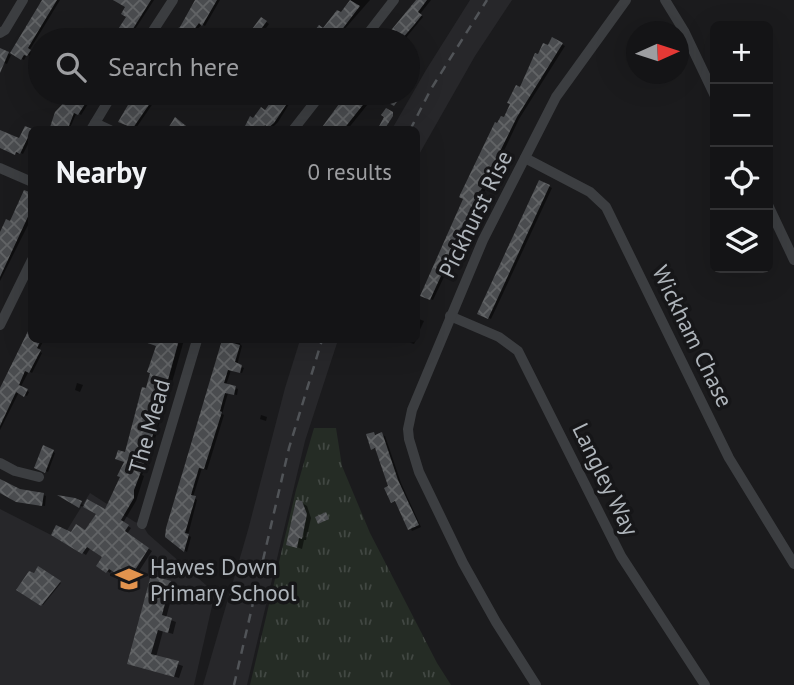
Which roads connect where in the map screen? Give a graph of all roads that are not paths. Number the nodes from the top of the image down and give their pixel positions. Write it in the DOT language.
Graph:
graph roads {
  1 [pos="23,0"];
  2 [pos="173,0"];
  3 [pos="394,0"];
  4 [pos="626,0"];
  5 [pos="665,0"];
  6 [pos="154,28"];
  7 [pos="372,28"];
  8 [pos="0,33"];
  9 [pos="710,86"];
  10 [pos="106,105"];
  11 [pos="313,105"];
  12 [pos="93,126"];
  13 [pos="296,126"];
  14 [pos="525,158"];
  15 [pos="0,168"];
  16 [pos="28,181"];
  17 [pos="770,210"];
  18 [pos="794,260"];
  19 [pos="28,268"];
  20 [pos="450,316"];
  21 [pos="0,325"];
  22 [pos="196,343"];
  23 [pos="0,463"];
  24 [pos="39,477"];
  25 [pos="142,524"];
  26 [pos="794,564"];
  27 [pos="536,685"];
  28 [pos="705,685"];
  1 -- 8 [label="street"];
  2 -- 6 [label="street"];
  3 -- 7 [label="street"];
  4 -- 14 [label="street, Pickhurst Rise"];
  5 -- 9 [label="street"];
  10 -- 12 [label="street"];
  11 -- 13 [label="street"];
  14 -- 20 [label="street, Pickhurst Rise"];
  14 -- 26 [label="street, Wickham Chase"];
  15 -- 16 [label="street"];
  17 -- 18 [label="street"];
  19 -- 21 [label="street"];
  20 -- 27 [label="street, Pickhurst Rise"];
  20 -- 28 [label="street, Langley Way"];
  22 -- 25 [label="street, The Mead"];
  23 -- 24 [label="street"];
}
